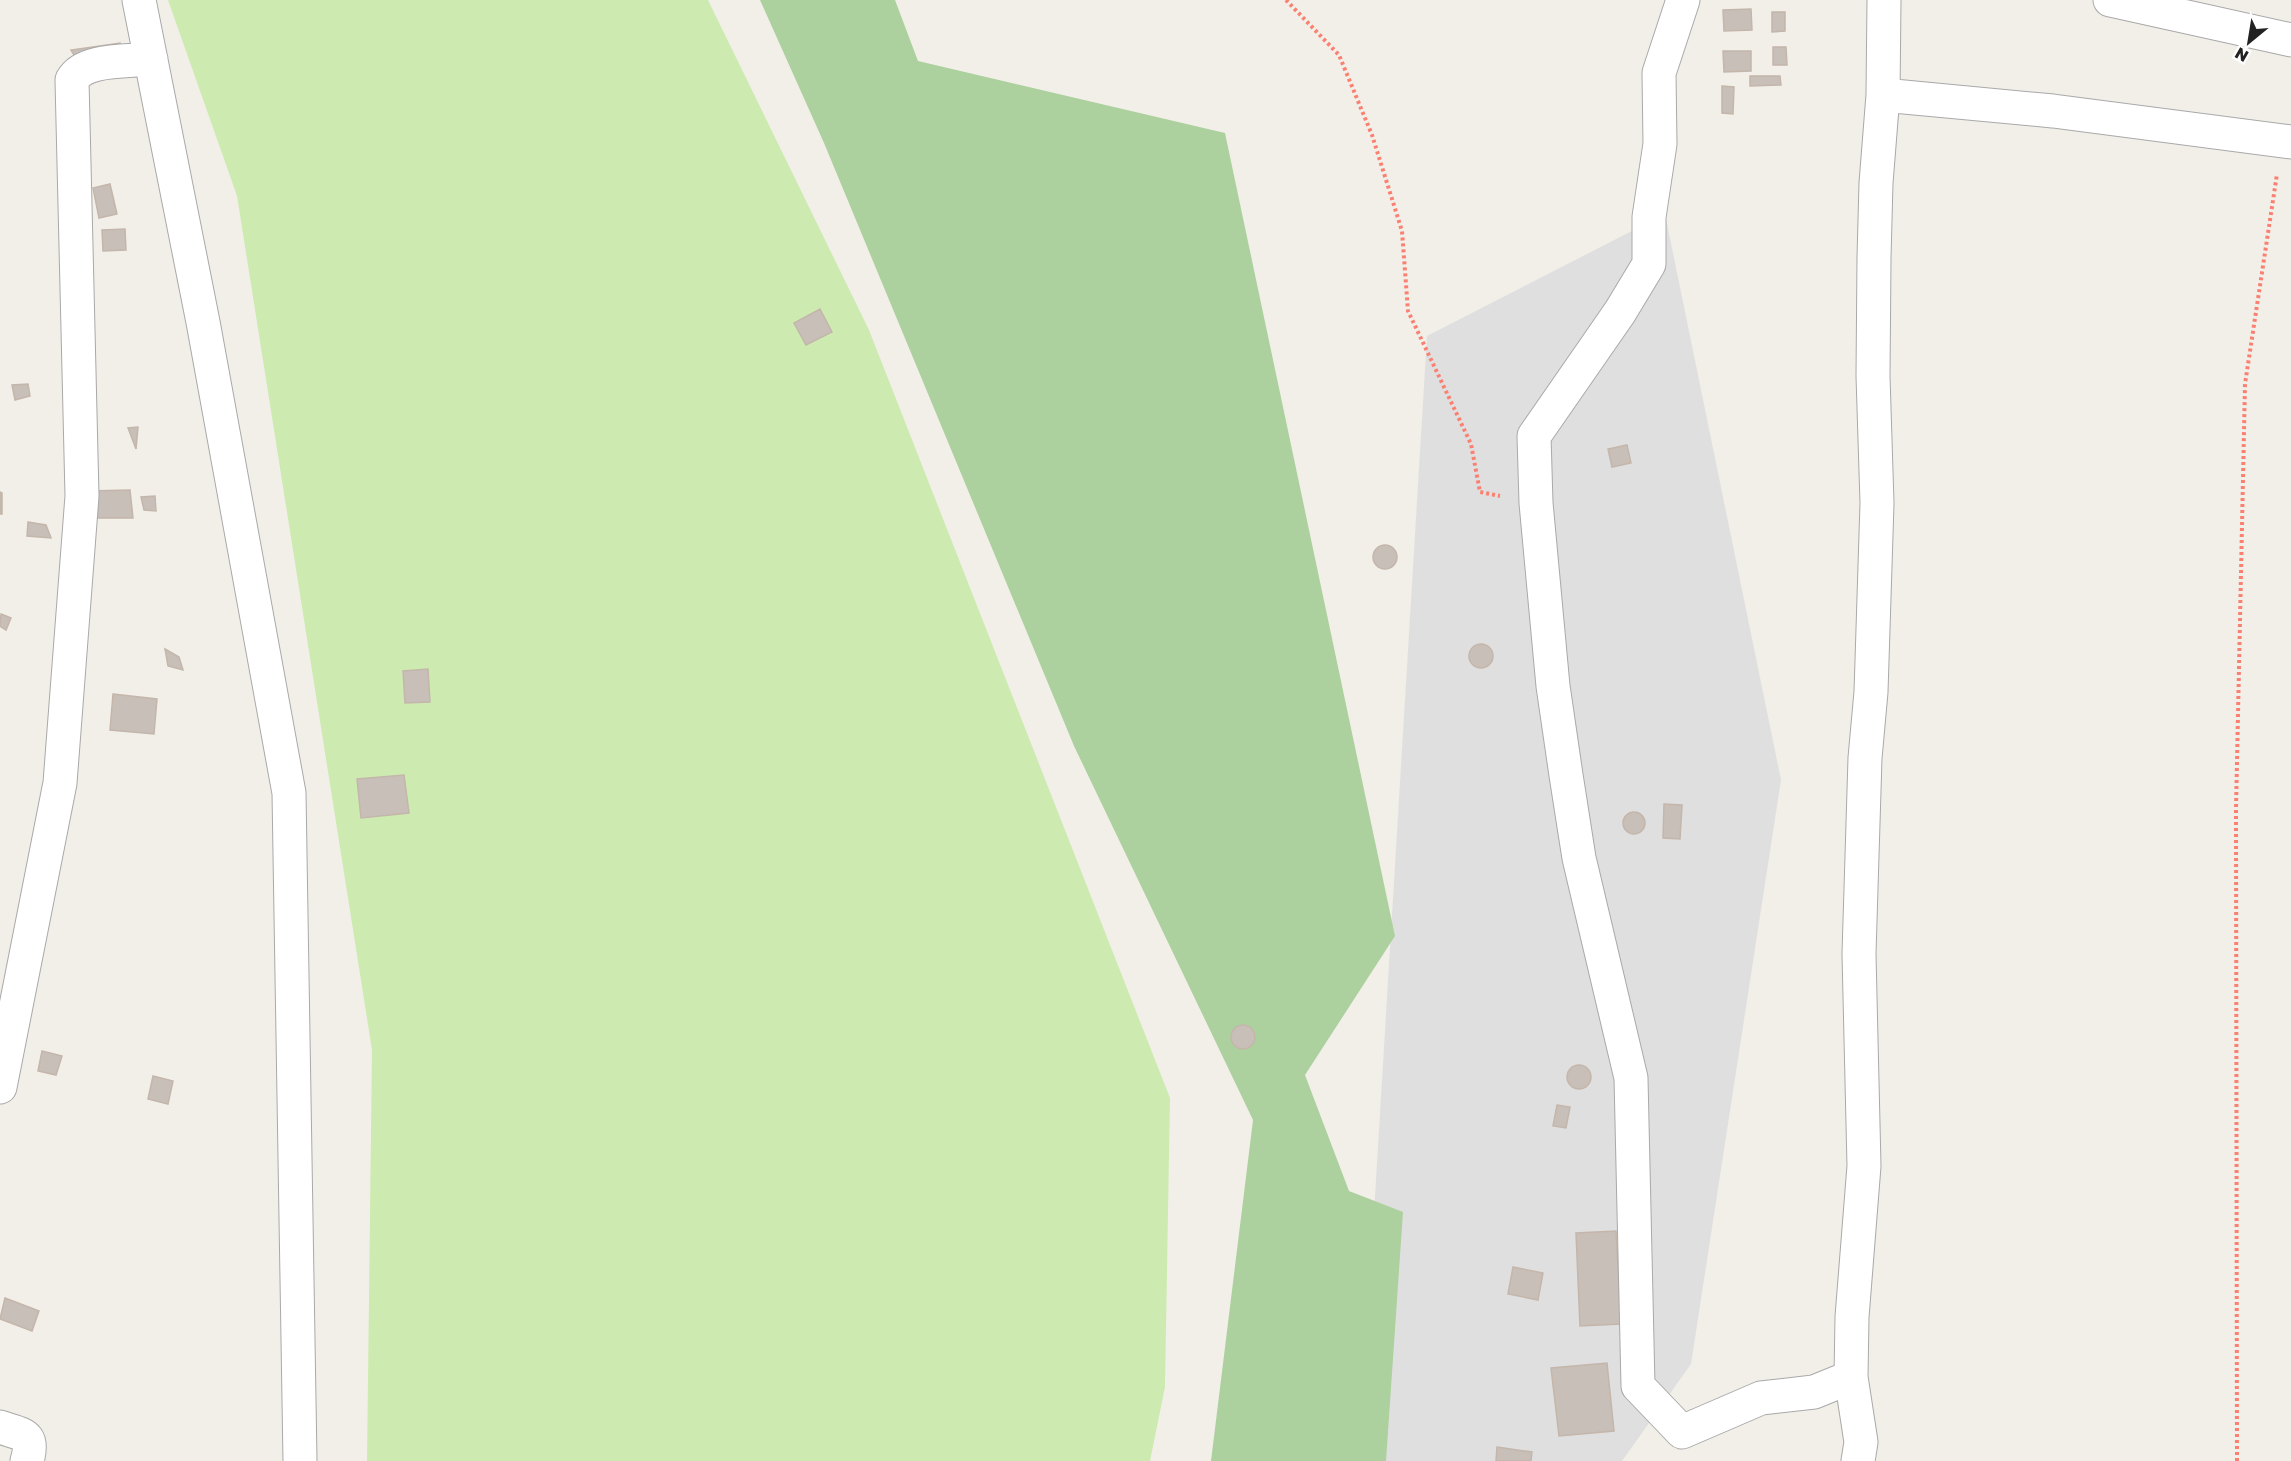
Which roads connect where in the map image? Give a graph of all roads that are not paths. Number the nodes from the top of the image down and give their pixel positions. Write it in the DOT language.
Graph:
graph roads {
  1 [pos="139,0"];
  2 [pos="1683,0"];
  3 [pos="1884,0"];
  4 [pos="2110,0"];
  5 [pos="2291,40"];
  6 [pos="151,59"];
  7 [pos="1883,95"];
  8 [pos="2287,141"];
  9 [pos="0,1087"];
  10 [pos="1851,1377"];
  11 [pos="0,1427"];
  12 [pos="27,1461"];
  13 [pos="300,1461"];
  14 [pos="1858,1461"];
  1 -- 6 [label="street"];
  2 -- 10 [label="street"];
  3 -- 7 [label="street"];
  4 -- 5 [label="street"];
  6 -- 9 [label="street"];
  6 -- 13 [label="street"];
  7 -- 8 [label="street"];
  7 -- 10 [label="street"];
  10 -- 14 [label="street"];
  11 -- 12 [label="street"];
}
